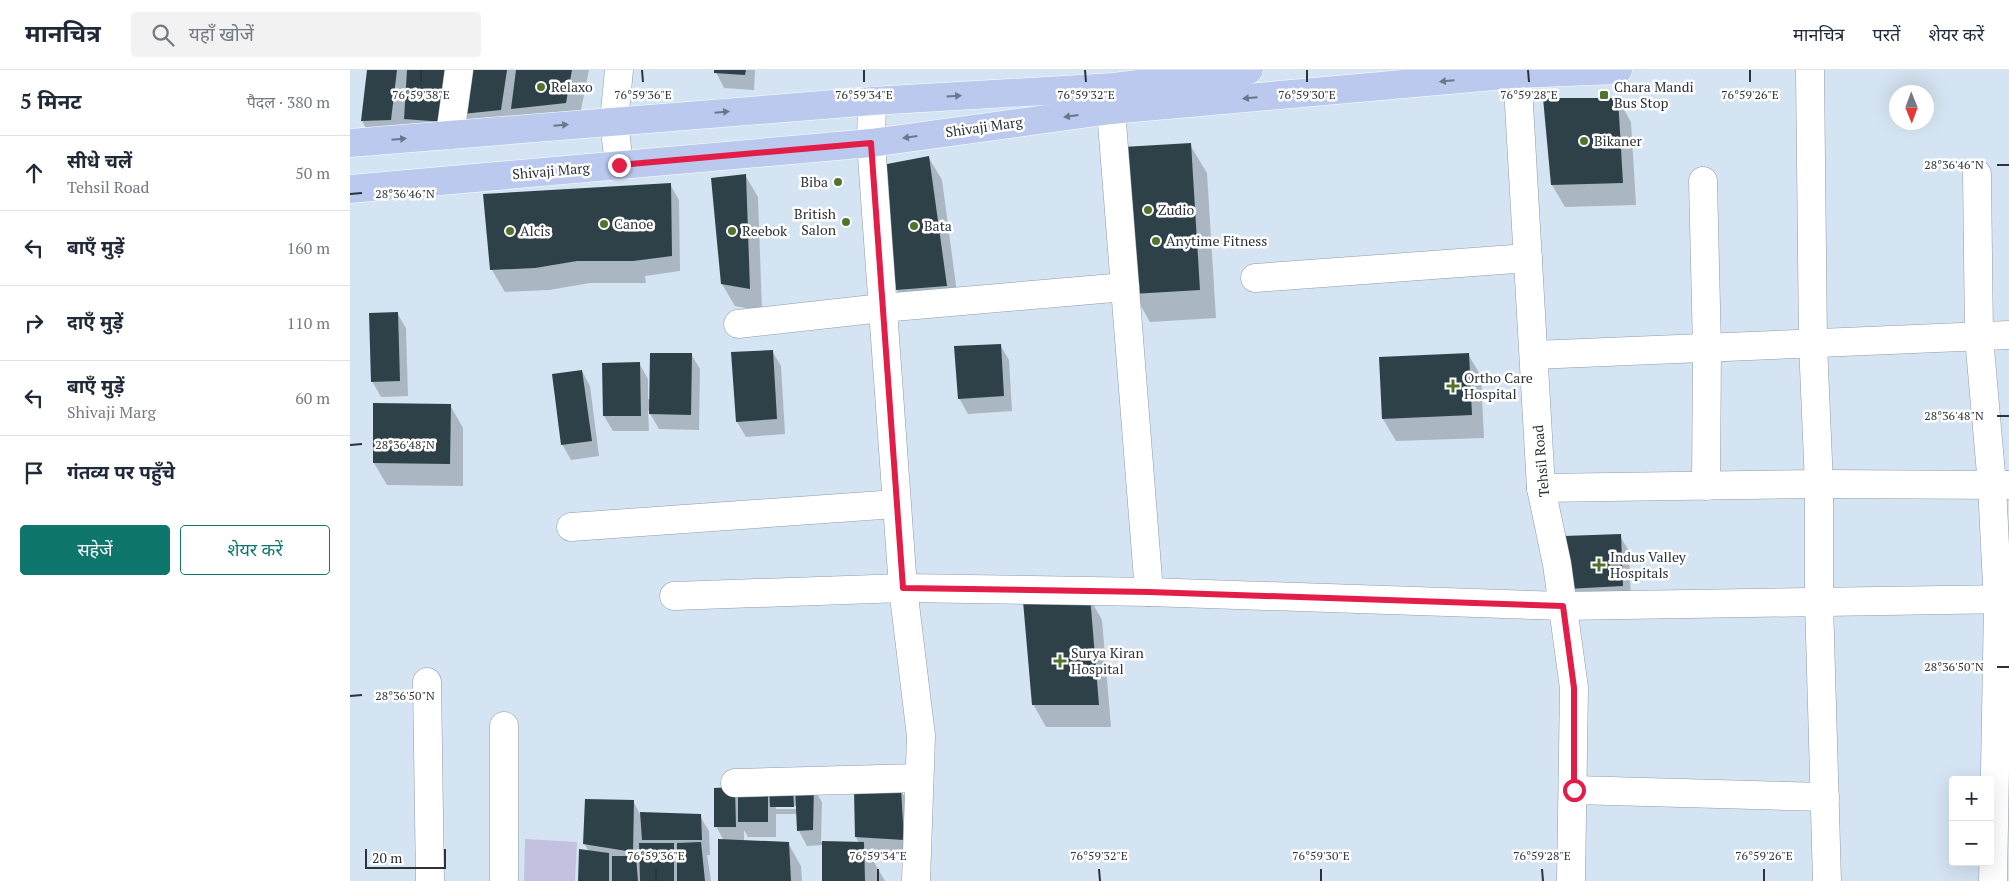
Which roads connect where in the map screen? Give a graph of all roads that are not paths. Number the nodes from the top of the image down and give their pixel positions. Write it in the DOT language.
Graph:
graph roads {
  1 [pos="459,70"];
  2 [pos="619,70"];
  3 [pos="1249,70"];
  4 [pos="1618,70"];
  5 [pos="1810,70"];
  6 [pos="1517,72"];
  7 [pos="1150,76"];
  8 [pos="1113,99"];
  9 [pos="872,100"];
  10 [pos="614,121"];
  11 [pos="450,135"];
  12 [pos="350,143"];
  13 [pos="871,143"];
  14 [pos="619,165"];
  15 [pos="1977,174"];
  16 [pos="1703,181"];
  17 [pos="350,189"];
  18 [pos="1528,258"];
  19 [pos="1255,278"];
  20 [pos="1125,287"];
  21 [pos="882,308"];
  22 [pos="738,324"];
  23 [pos="2009,335"];
  24 [pos="1979,336"];
  25 [pos="1813,344"];
  26 [pos="1707,348"];
  27 [pos="1534,355"];
  28 [pos="1819,484"];
  29 [pos="2001,485"];
  30 [pos="1706,486"];
  31 [pos="1541,488"];
  32 [pos="896,504"];
  33 [pos="572,527"];
  34 [pos="903,588"];
  35 [pos="1149,592"];
  36 [pos="674,596"];
  37 [pos="2003,599"];
  38 [pos="1819,601"];
  39 [pos="1563,606"];
  40 [pos="427,682"];
  41 [pos="504,726"];
  42 [pos="919,778"];
  43 [pos="735,784"];
  44 [pos="1574,790"];
  45 [pos="1825,796"];
  46 [pos="2002,805"];
  47 [pos="430,881"];
  48 [pos="504,881"];
  49 [pos="916,881"];
  50 [pos="1571,881"];
  51 [pos="1827,881"];
  52 [pos="1994,881"];
  1 -- 11 [label="street"];
  2 -- 10 [label="street"];
  3 -- 7 [label="main road, Shivaji Marg"];
  4 -- 6 [label="main road, Shivaji Marg"];
  5 -- 25 [label="street"];
  6 -- 8 [label="main road, Shivaji Marg, one-way"];
  6 -- 18 [label="street, Tehsil Road"];
  7 -- 8 [label="main road, Shivaji Marg"];
  9 -- 8 [label="main road, Shivaji Marg, one-way"];
  8 -- 13 [label="main road, Shivaji Marg, one-way"];
  8 -- 20 [label="street"];
  10 -- 9 [label="main road, Shivaji Marg, one-way"];
  9 -- 13 [label="street"];
  11 -- 10 [label="main road, Shivaji Marg, one-way"];
  10 -- 14 [label="street"];
  12 -- 11 [label="main road, Shivaji Marg, one-way"];
  13 -- 14 [label="main road, Shivaji Marg"];
  13 -- 21 [label="street"];
  14 -- 17 [label="main road, Shivaji Marg"];
  15 -- 24 [label="street"];
  16 -- 26 [label="street"];
  18 -- 19 [label="street"];
  18 -- 27 [label="street, Tehsil Road"];
  20 -- 21 [label="street"];
  20 -- 35 [label="street"];
  21 -- 22 [label="street"];
  21 -- 32 [label="street"];
  23 -- 24 [label="street"];
  24 -- 25 [label="street"];
  24 -- 29 [label="street"];
  25 -- 26 [label="street"];
  25 -- 28 [label="street"];
  26 -- 27 [label="street"];
  26 -- 30 [label="street"];
  27 -- 31 [label="street, Tehsil Road"];
  28 -- 29 [label="street"];
  28 -- 30 [label="street"];
  28 -- 38 [label="street"];
  29 -- 37 [label="street"];
  30 -- 31 [label="street"];
  31 -- 39 [label="street, Tehsil Road"];
  32 -- 33 [label="street"];
  32 -- 34 [label="street"];
  34 -- 35 [label="street"];
  34 -- 36 [label="street"];
  34 -- 42 [label="street"];
  35 -- 39 [label="street"];
  37 -- 38 [label="street"];
  37 -- 46 [label="street"];
  38 -- 39 [label="street"];
  38 -- 45 [label="street"];
  39 -- 44 [label="street, Tehsil Road"];
  40 -- 47 [label="street"];
  41 -- 48 [label="street"];
  42 -- 43 [label="street"];
  42 -- 49 [label="street"];
  44 -- 45 [label="street"];
  44 -- 50 [label="street, Tehsil Road"];
  45 -- 51 [label="street"];
  46 -- 52 [label="street"];
}
